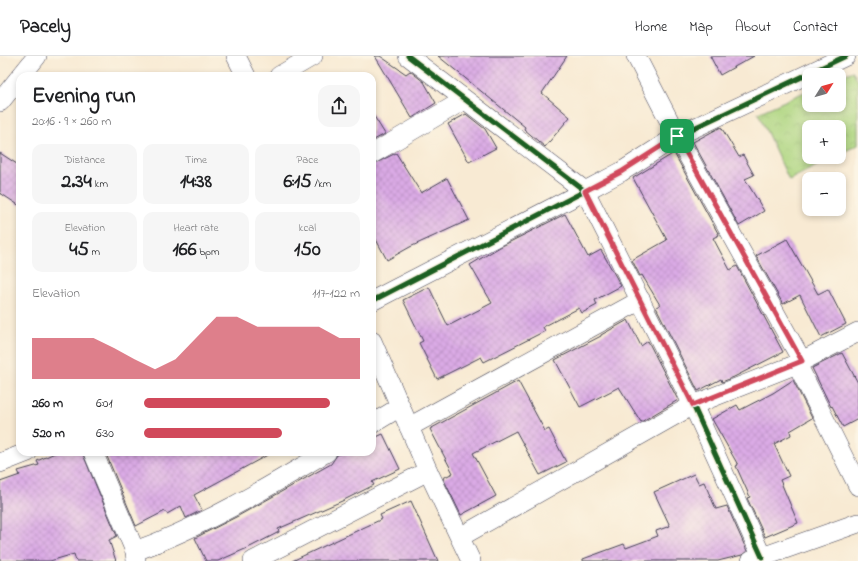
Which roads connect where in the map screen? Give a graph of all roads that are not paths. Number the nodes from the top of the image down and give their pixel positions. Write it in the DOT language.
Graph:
graph roads {
  1 [pos="37,56"];
  2 [pos="236,56"];
  3 [pos="313,56"];
  4 [pos="408,56"];
  5 [pos="636,56"];
  6 [pos="846,56"];
  7 [pos="23,72"];
  8 [pos="244,72"];
  9 [pos="286,72"];
  10 [pos="16,80"];
  11 [pos="2,96"];
  12 [pos="464,100"];
  13 [pos="677,136"];
  14 [pos="376,152"];
  15 [pos="585,191"];
  16 [pos="376,299"];
  17 [pos="641,300"];
  18 [pos="858,332"];
  19 [pos="376,350"];
  20 [pos="800,362"];
  21 [pos="693,405"];
  22 [pos="400,407"];
  23 [pos="376,422"];
  24 [pos="409,427"];
  25 [pos="17,456"];
  26 [pos="95,456"];
  27 [pos="320,456"];
  28 [pos="0,462"];
  29 [pos="428,471"];
  30 [pos="858,486"];
  31 [pos="858,524"];
  32 [pos="460,537"];
  33 [pos="136,556"];
  34 [pos="757,559"];
  35 [pos="253,561"];
  36 [pos="471,561"];
  1 -- 7 [label="street"];
  2 -- 8 [label="street"];
  3 -- 9 [label="street"];
  4 -- 12 [label="street"];
  5 -- 13 [label="street"];
  6 -- 13 [label="street"];
  10 -- 11 [label="street"];
  12 -- 14 [label="street"];
  12 -- 15 [label="street"];
  13 -- 15 [label="street"];
  13 -- 20 [label="street"];
  15 -- 16 [label="street"];
  15 -- 17 [label="street"];
  17 -- 21 [label="street"];
  17 -- 24 [label="street"];
  18 -- 20 [label="street"];
  19 -- 22 [label="street"];
  20 -- 21 [label="street"];
  20 -- 30 [label="street"];
  21 -- 32 [label="street"];
  21 -- 34 [label="street"];
  22 -- 23 [label="street"];
  22 -- 24 [label="street"];
  24 -- 29 [label="street"];
  25 -- 28 [label="street"];
  26 -- 33 [label="street"];
  27 -- 33 [label="street"];
  29 -- 32 [label="street"];
  29 -- 35 [label="street"];
  31 -- 34 [label="street"];
  32 -- 36 [label="street"];
}
